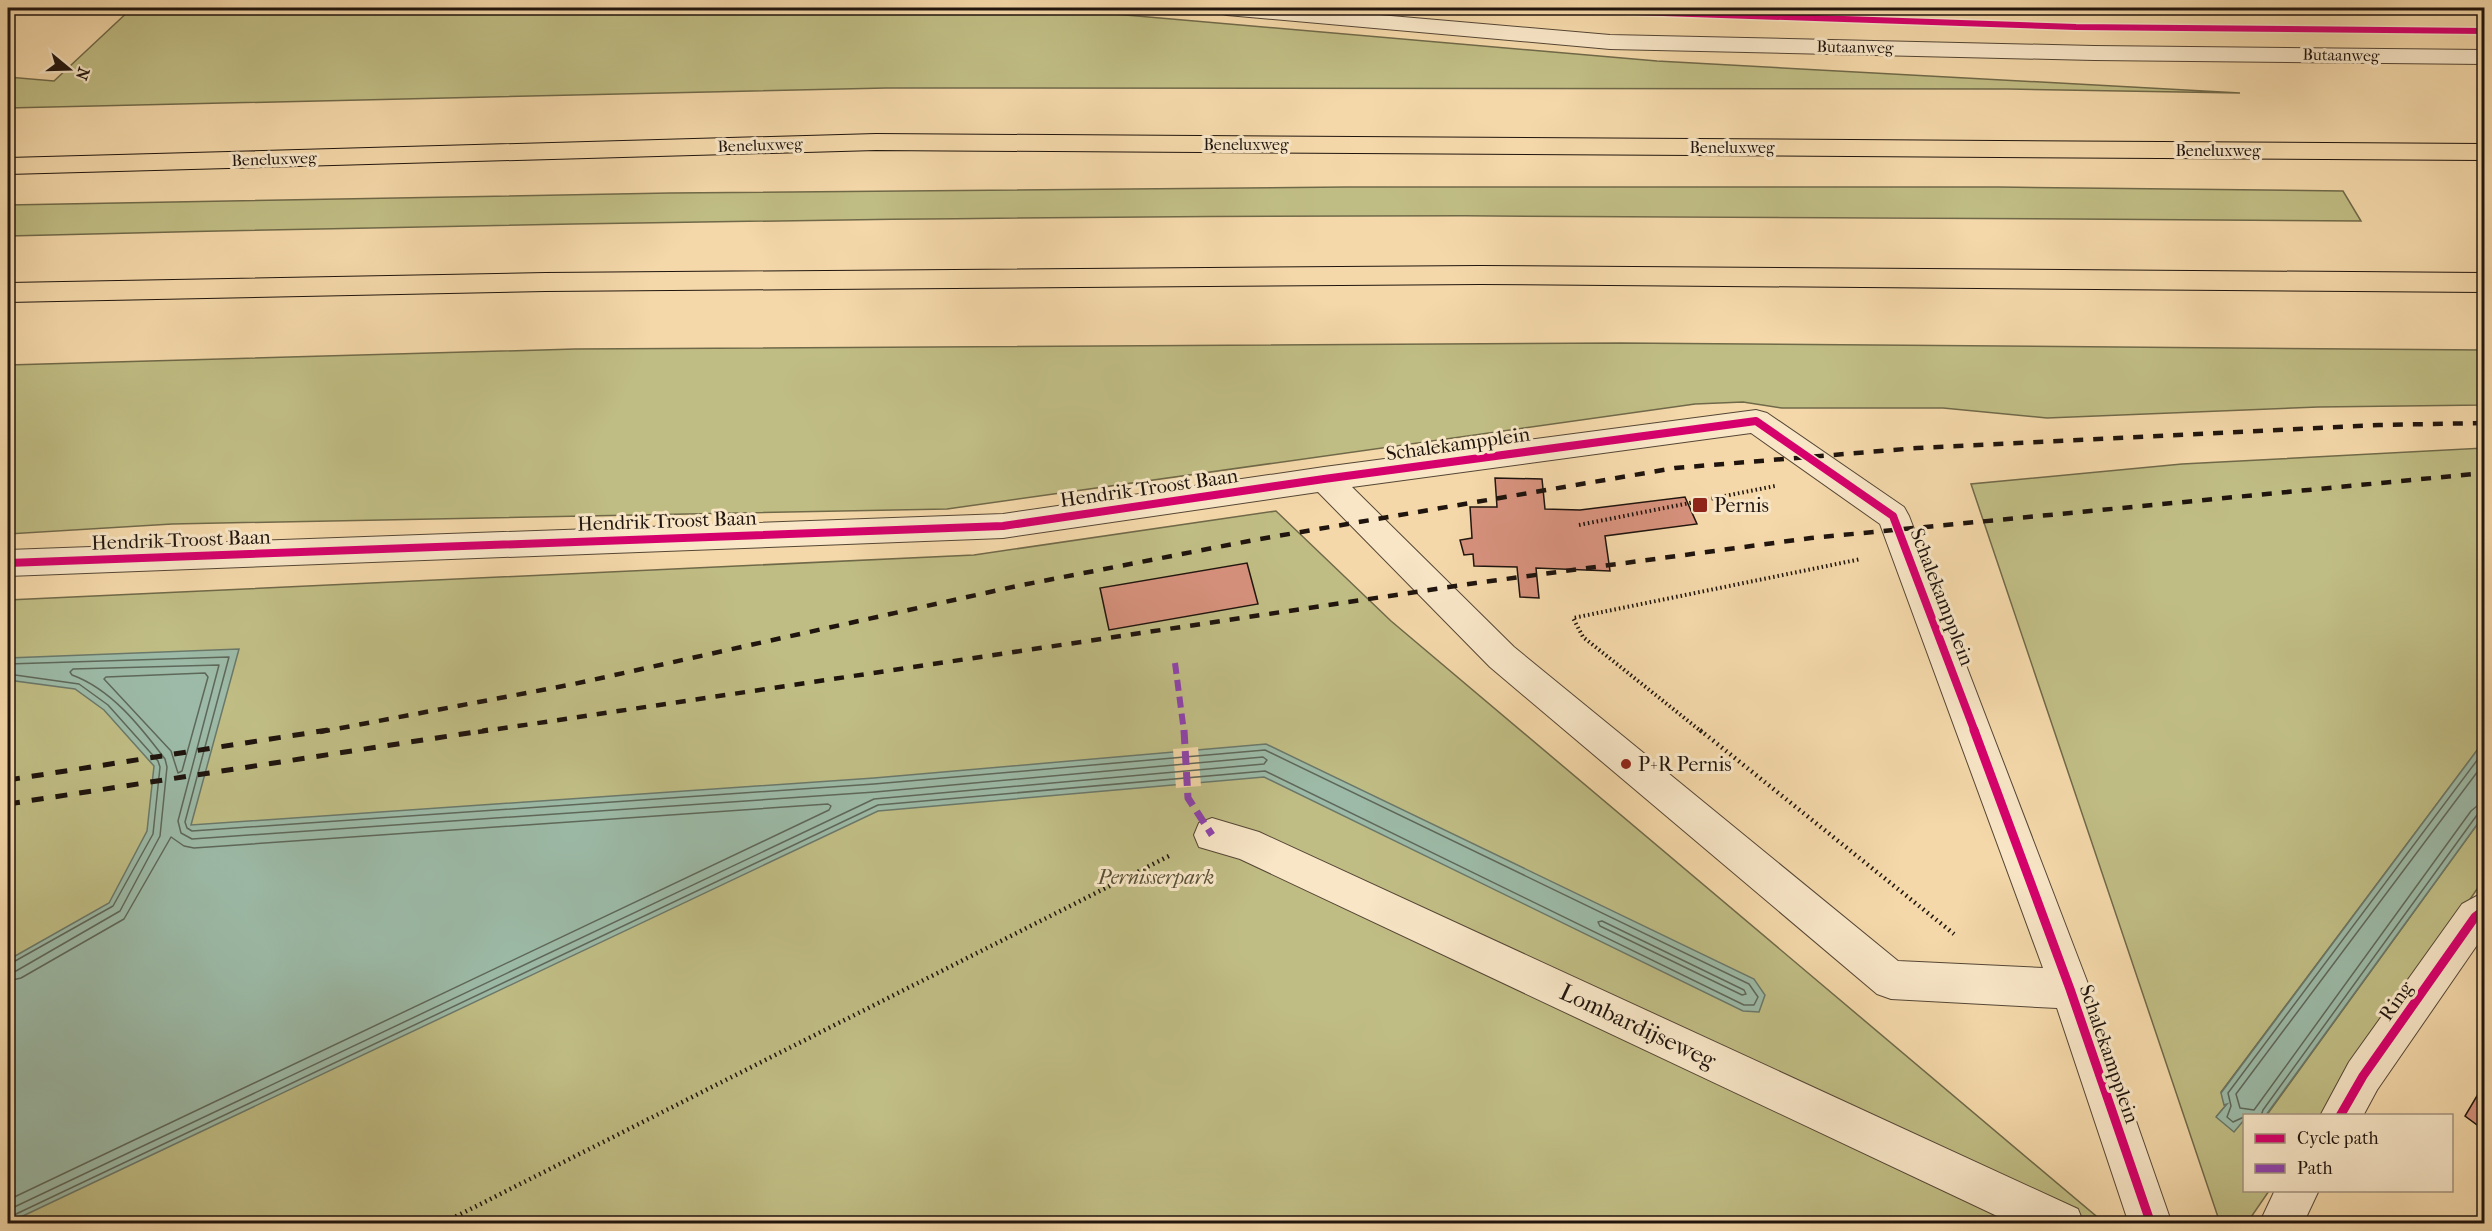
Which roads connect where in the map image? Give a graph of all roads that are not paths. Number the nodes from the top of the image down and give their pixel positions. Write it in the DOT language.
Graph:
graph roads {
  1 [pos="1227,8"];
  2 [pos="2484,57"];
  3 [pos="2484,152"];
  4 [pos="8,166"];
  5 [pos="2484,283"];
  6 [pos="8,293"];
  7 [pos="1324,479"];
  8 [pos="8,562"];
  9 [pos="1212,835"];
  10 [pos="2484,910"];
  11 [pos="2070,989"];
  12 [pos="2341,1114"];
  13 [pos="2297,1192"];
  14 [pos="2063,1224"];
  15 [pos="2151,1224"];
  16 [pos="2280,1224"];
  1 -- 2 [label="street, Butaanweg"];
  3 -- 4 [label="highway, Beneluxweg"];
  5 -- 6 [label="highway"];
  7 -- 8 [label="street, Hendrik Troost Baan"];
  7 -- 11 [label="street, Schalekampplein"];
  7 -- 11 [label="street, Schalekampplein"];
  9 -- 14 [label="street, Lombardijseweg"];
  10 -- 12 [label="street, Ring"];
  11 -- 15 [label="street, Schalekampplein"];
  13 -- 16 [label="street"];
}
